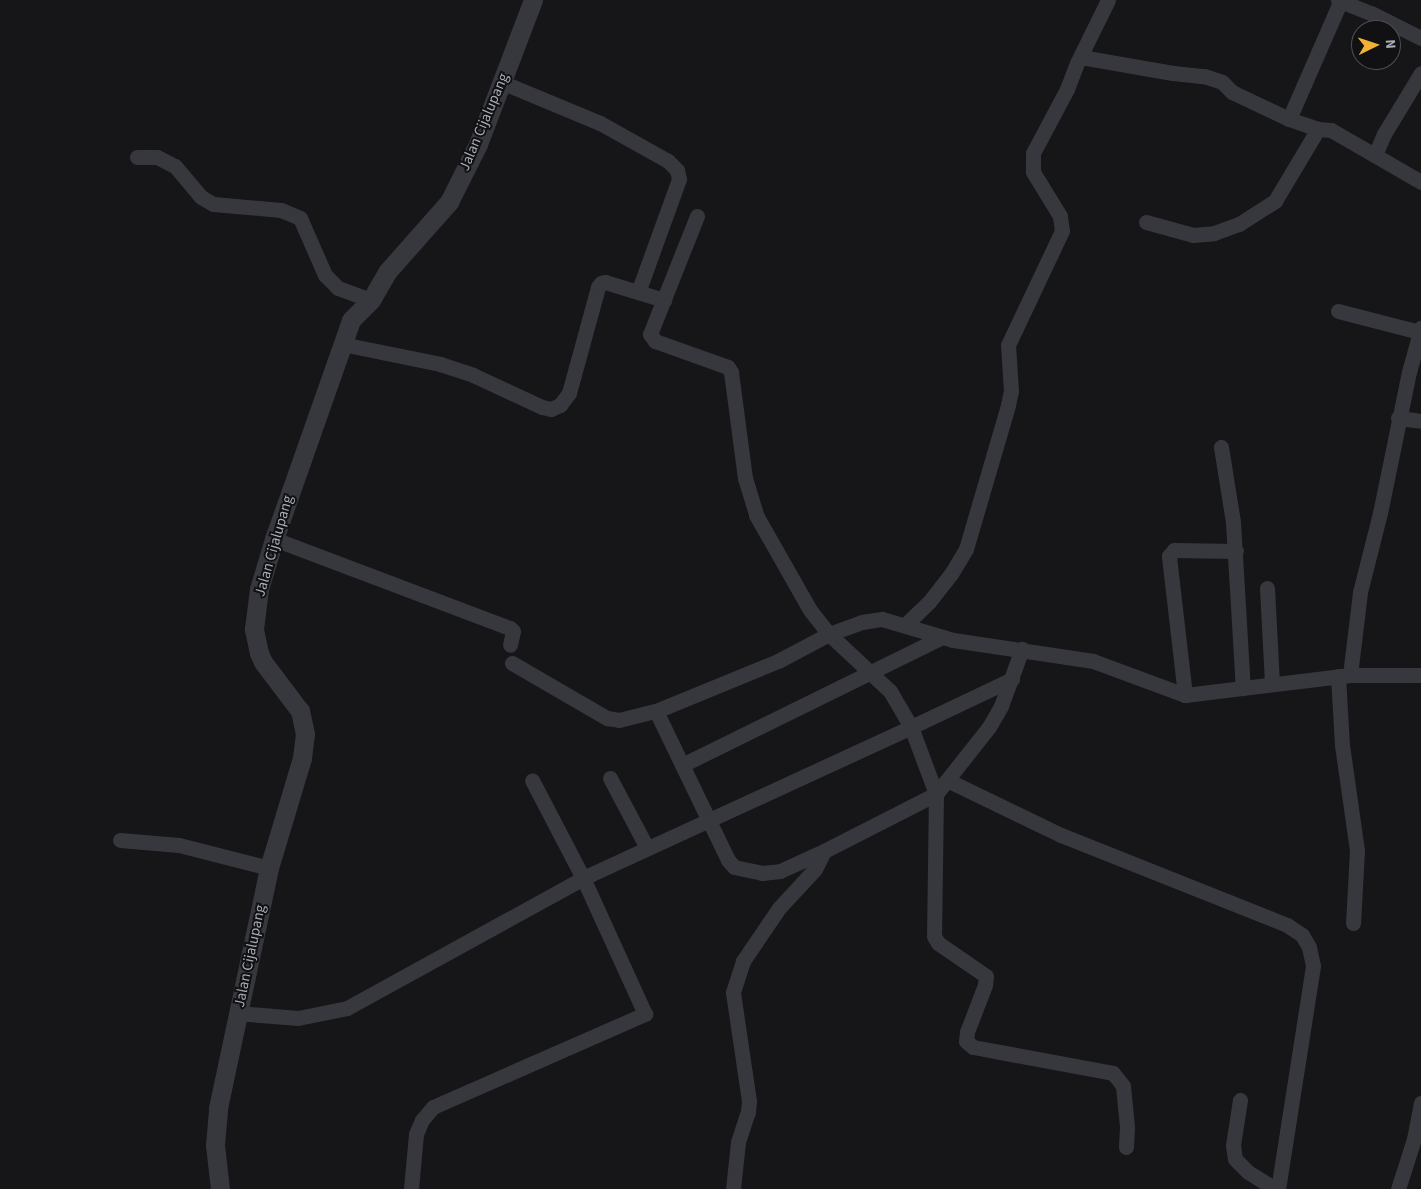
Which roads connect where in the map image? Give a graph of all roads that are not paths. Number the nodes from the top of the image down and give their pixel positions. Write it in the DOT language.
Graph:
graph roads {
  1 [pos="533,0"];
  2 [pos="1108,0"];
  3 [pos="1340,0"];
  4 [pos="1421,38"];
  5 [pos="1081,57"];
  6 [pos="1421,73"];
  7 [pos="501,82"];
  8 [pos="1289,119"];
  9 [pos="1318,129"];
  10 [pos="1374,155"];
  11 [pos="137,158"];
  12 [pos="1421,182"];
  13 [pos="697,216"];
  14 [pos="1146,222"];
  15 [pos="638,292"];
  16 [pos="371,300"];
  17 [pos="664,300"];
  18 [pos="1338,312"];
  19 [pos="1420,330"];
  20 [pos="342,344"];
  21 [pos="1398,418"];
  22 [pos="1421,421"];
  23 [pos="1221,447"];
  24 [pos="274,539"];
  25 [pos="1236,551"];
  26 [pos="1267,588"];
  27 [pos="905,625"];
  28 [pos="829,634"];
  29 [pos="942,637"];
  30 [pos="510,645"];
  31 [pos="1022,649"];
  32 [pos="512,663"];
  33 [pos="872,673"];
  34 [pos="1421,675"];
  35 [pos="1344,676"];
  36 [pos="1012,679"];
  37 [pos="1272,684"];
  38 [pos="1243,688"];
  39 [pos="1185,695"];
  40 [pos="656,711"];
  41 [pos="910,727"];
  42 [pos="682,765"];
  43 [pos="610,778"];
  44 [pos="532,780"];
  45 [pos="947,780"];
  46 [pos="936,794"];
  47 [pos="708,820"];
  48 [pos="120,840"];
  49 [pos="647,848"];
  50 [pos="824,851"];
  51 [pos="269,868"];
  52 [pos="583,878"];
  53 [pos="1353,923"];
  54 [pos="237,1013"];
  55 [pos="1240,1100"];
  56 [pos="1421,1104"];
  57 [pos="1126,1147"];
  58 [pos="220,1189"];
  59 [pos="411,1189"];
  60 [pos="734,1189"];
  61 [pos="1277,1189"];
  62 [pos="1398,1189"];
  1 -- 7 [label="street, Jalan Cijalupang"];
  2 -- 5 [label="street"];
  3 -- 4 [label="street"];
  3 -- 8 [label="street"];
  5 -- 8 [label="street"];
  5 -- 27 [label="street"];
  6 -- 10 [label="street"];
  7 -- 15 [label="street"];
  7 -- 16 [label="street, Jalan Cijalupang"];
  8 -- 9 [label="street"];
  9 -- 10 [label="street"];
  9 -- 14 [label="street"];
  10 -- 12 [label="street"];
  11 -- 16 [label="street"];
  13 -- 17 [label="street"];
  15 -- 17 [label="street"];
  15 -- 20 [label="street"];
  16 -- 20 [label="street, Jalan Cijalupang"];
  17 -- 28 [label="street"];
  18 -- 19 [label="street"];
  19 -- 21 [label="street"];
  20 -- 24 [label="street, Jalan Cijalupang"];
  21 -- 22 [label="street"];
  21 -- 35 [label="street"];
  23 -- 25 [label="street"];
  24 -- 30 [label="street"];
  24 -- 51 [label="street, Jalan Cijalupang"];
  25 -- 38 [label="street"];
  25 -- 39 [label="street"];
  26 -- 37 [label="street"];
  27 -- 28 [label="street"];
  27 -- 29 [label="street"];
  28 -- 33 [label="street"];
  28 -- 40 [label="street"];
  29 -- 31 [label="street"];
  29 -- 33 [label="street"];
  31 -- 36 [label="street"];
  31 -- 39 [label="street"];
  32 -- 40 [label="street"];
  33 -- 41 [label="street"];
  33 -- 42 [label="street"];
  34 -- 35 [label="street"];
  35 -- 37 [label="street"];
  35 -- 53 [label="street"];
  36 -- 41 [label="street"];
  36 -- 45 [label="street"];
  37 -- 38 [label="street"];
  38 -- 39 [label="street"];
  40 -- 42 [label="street"];
  41 -- 46 [label="street"];
  41 -- 47 [label="street"];
  42 -- 47 [label="street"];
  43 -- 49 [label="street"];
  44 -- 52 [label="street"];
  45 -- 46 [label="street"];
  45 -- 61 [label="street"];
  46 -- 50 [label="street"];
  46 -- 57 [label="street"];
  47 -- 49 [label="street"];
  47 -- 50 [label="street"];
  48 -- 51 [label="street"];
  49 -- 52 [label="street"];
  50 -- 60 [label="street"];
  51 -- 54 [label="street, Jalan Cijalupang"];
  52 -- 54 [label="street"];
  52 -- 59 [label="street"];
  54 -- 58 [label="street, Jalan Cijalupang"];
  55 -- 61 [label="street"];
  56 -- 62 [label="street"];
}
